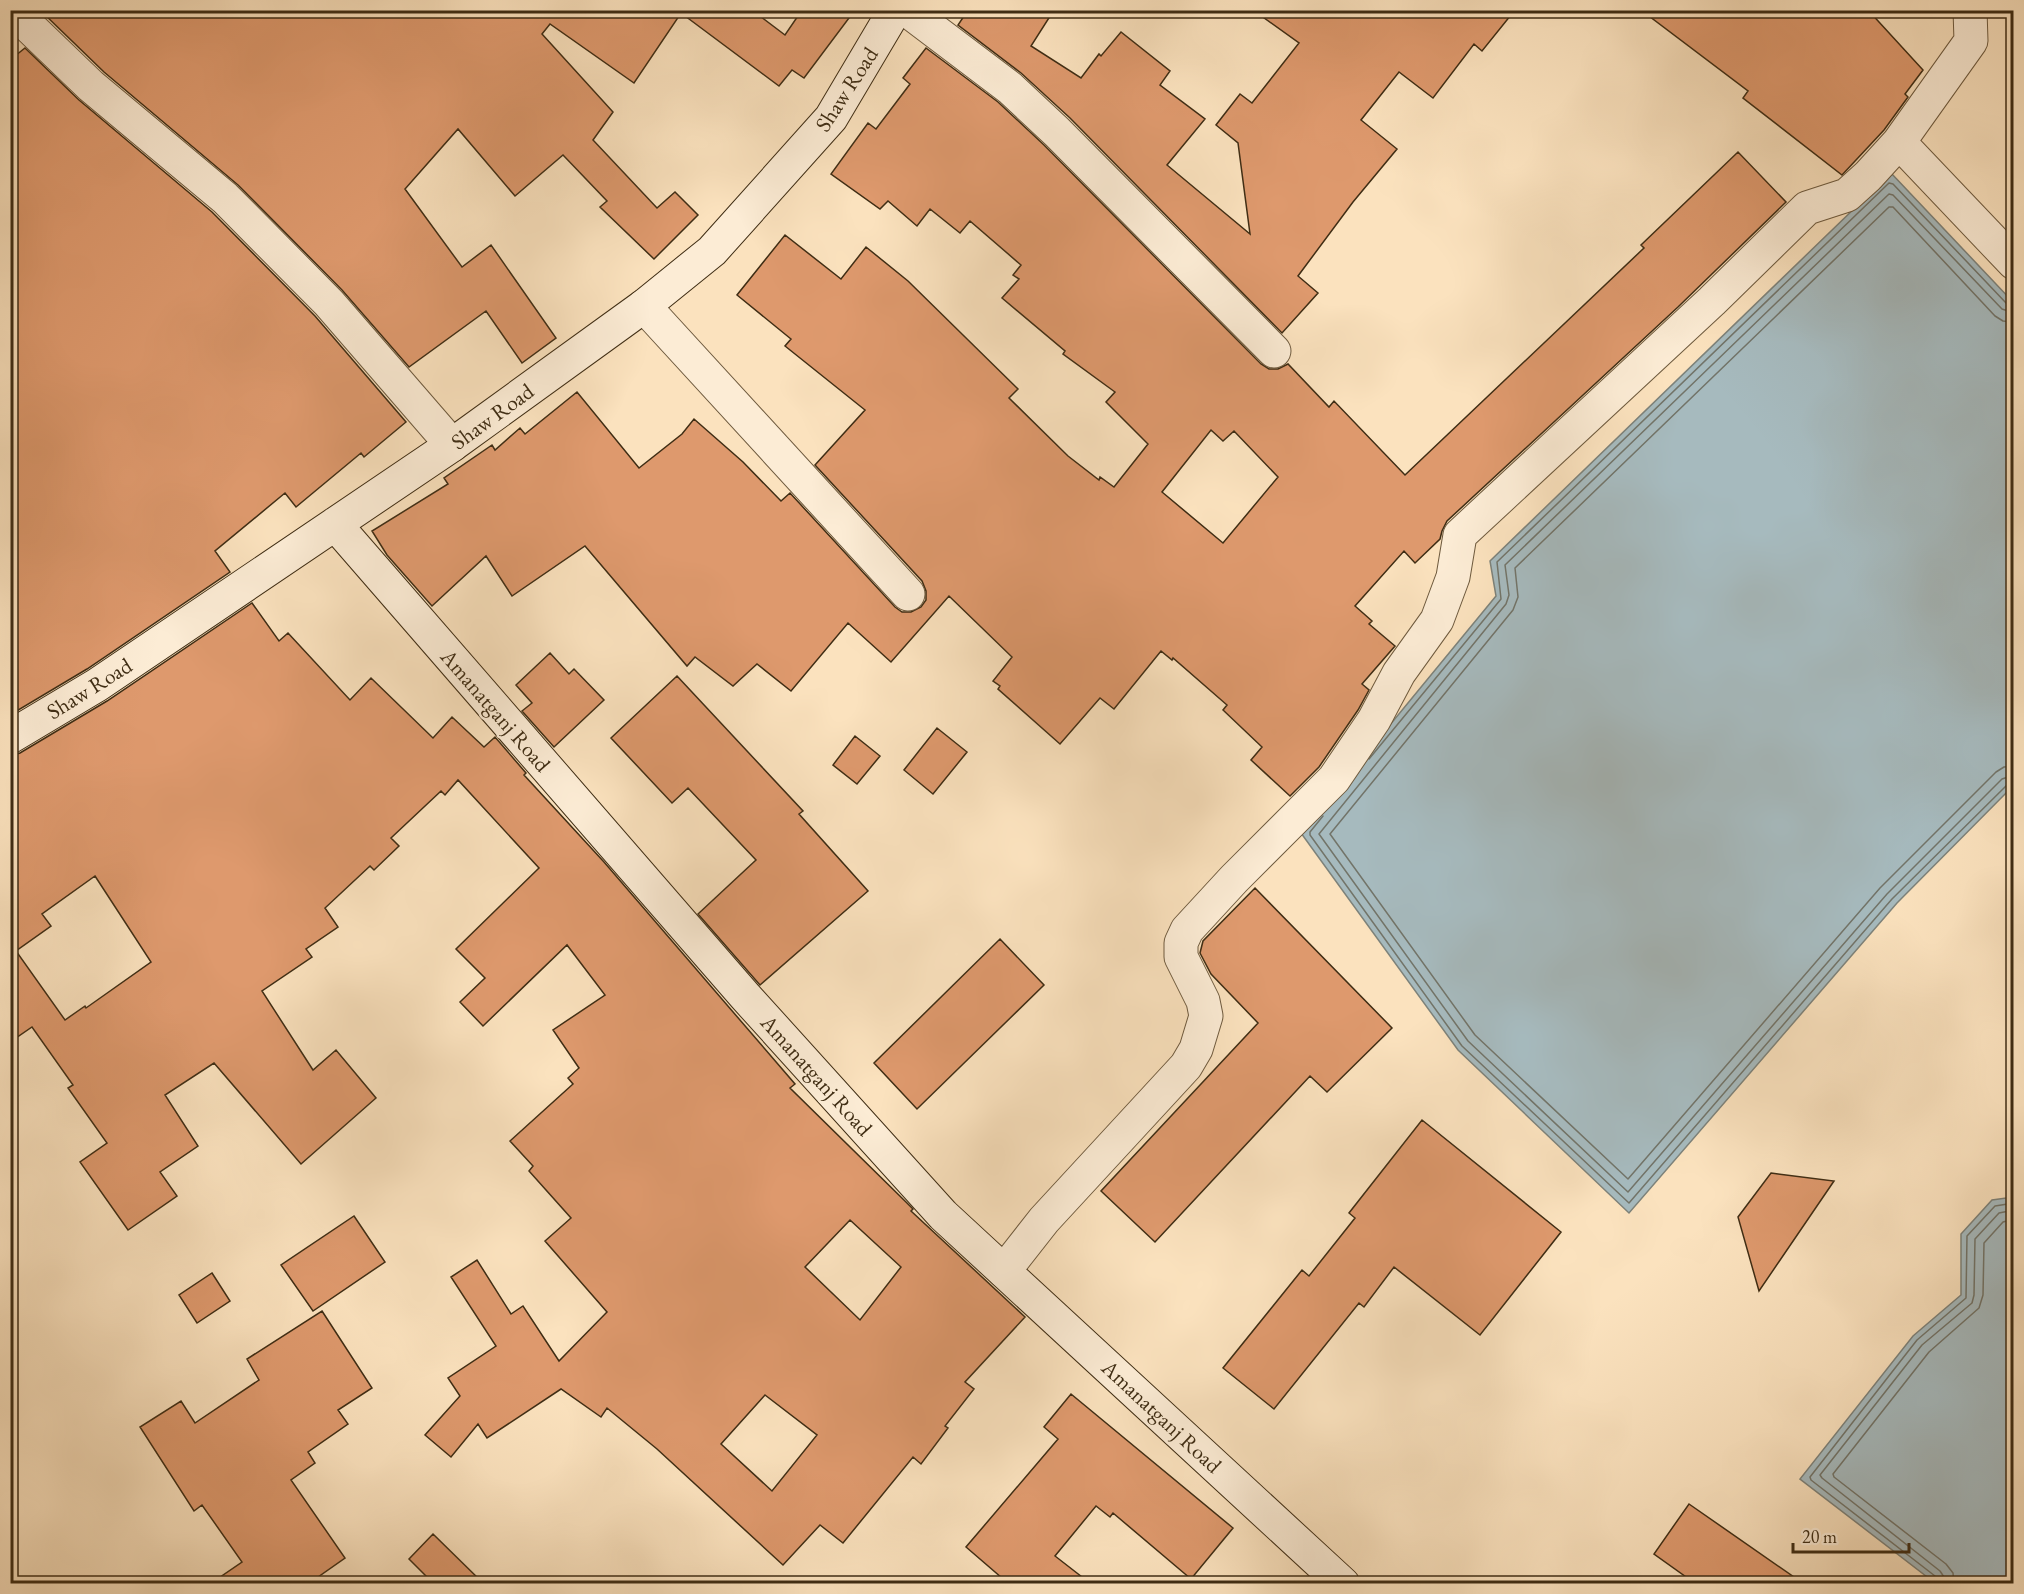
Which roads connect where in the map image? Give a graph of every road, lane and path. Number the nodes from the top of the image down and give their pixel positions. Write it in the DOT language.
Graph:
graph roads {
  1 [pos="12,10"];
  2 [pos="895,10"];
  3 [pos="907,10"];
  4 [pos="1970,10"];
  5 [pos="1899,142"];
  6 [pos="2013,263"];
  7 [pos="644,306"];
  8 [pos="1274,351"];
  9 [pos="452,445"];
  10 [pos="334,524"];
  11 [pos="908,594"];
  12 [pos="10,738"];
  13 [pos="1004,1271"];
  14 [pos="1343,1584"];
  1 -- 9 [label="street"];
  2 -- 7 [label="street, Shaw Road"];
  3 -- 8 [label="street"];
  4 -- 5 [label="street"];
  5 -- 6 [label="street"];
  5 -- 13 [label="street"];
  7 -- 9 [label="street, Shaw Road"];
  7 -- 11 [label="street"];
  9 -- 10 [label="street, Shaw Road"];
  10 -- 12 [label="street, Shaw Road"];
  10 -- 13 [label="street, Amanatganj Road"];
  13 -- 14 [label="street, Amanatganj Road"];
}
